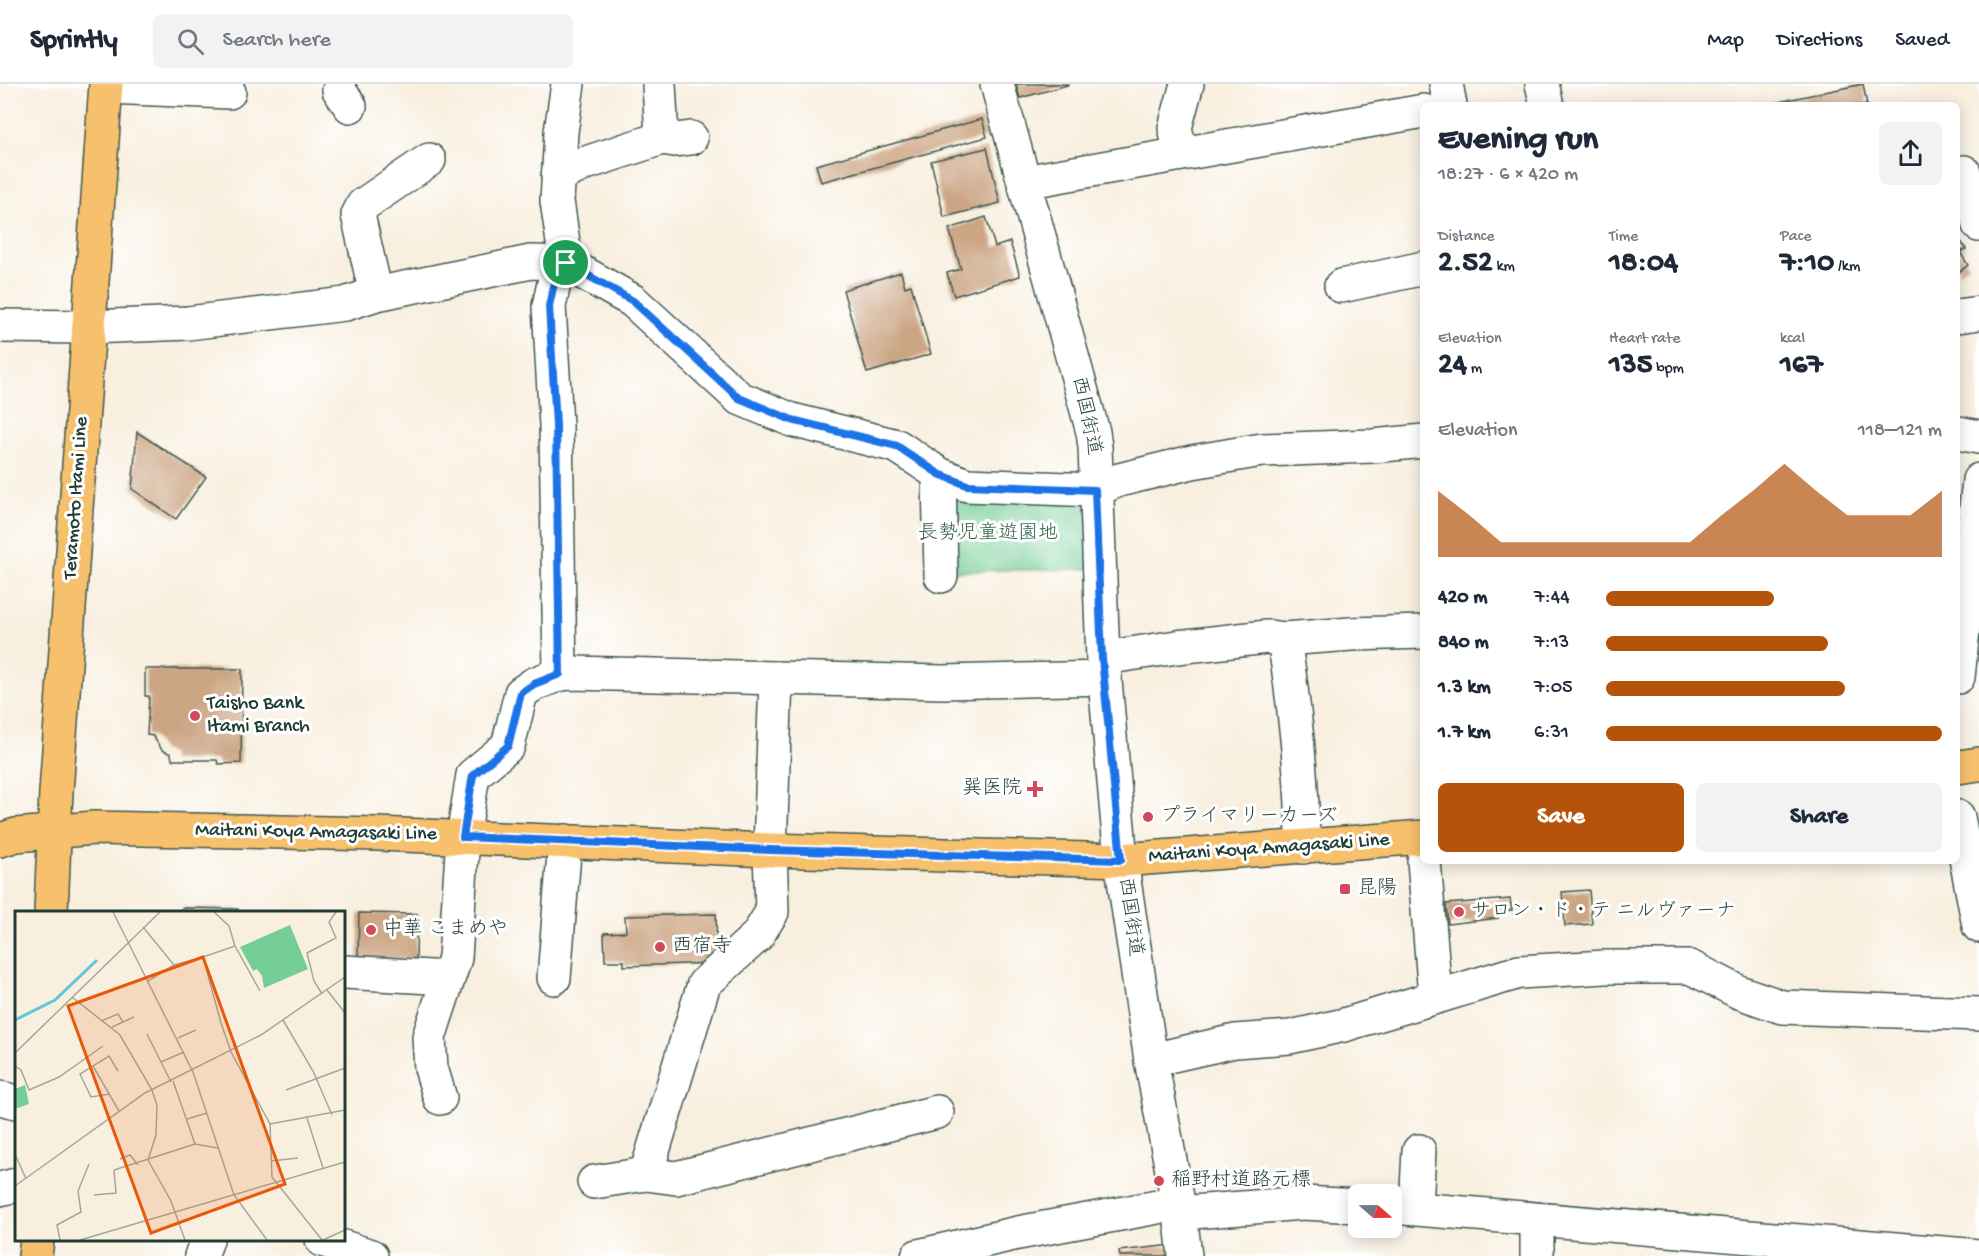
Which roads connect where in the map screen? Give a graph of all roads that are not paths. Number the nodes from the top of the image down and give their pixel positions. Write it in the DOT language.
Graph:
graph roads {
  1 [pos="659,84"];
  2 [pos="997,84"];
  3 [pos="1187,84"];
  4 [pos="1446,84"];
  5 [pos="1542,84"];
  6 [pos="106,85"];
  7 [pos="220,89"];
  8 [pos="560,96"];
  9 [pos="1449,102"];
  10 [pos="1546,102"];
  11 [pos="1420,112"];
  12 [pos="1181,154"];
  13 [pos="429,160"];
  14 [pos="1967,170"];
  15 [pos="558,176"];
  16 [pos="1024,182"];
  17 [pos="1979,225"];
  18 [pos="566,263"];
  19 [pos="1420,269"];
  20 [pos="1341,286"];
  21 [pos="376,294"];
  22 [pos="1979,313"];
  23 [pos="1960,316"];
  24 [pos="0,326"];
  25 [pos="88,327"];
  26 [pos="1960,433"];
  27 [pos="1979,437"];
  28 [pos="1420,441"];
  29 [pos="939,474"];
  30 [pos="1979,480"];
  31 [pos="1095,490"];
  32 [pos="941,576"];
  33 [pos="1420,632"];
  34 [pos="1284,639"];
  35 [pos="1960,658"];
  36 [pos="1104,668"];
  37 [pos="560,674"];
  38 [pos="776,678"];
  39 [pos="1979,764"];
  40 [pos="1960,767"];
  41 [pos="1960,827"];
  42 [pos="54,830"];
  43 [pos="463,837"];
  44 [pos="0,840"];
  45 [pos="565,842"];
  46 [pos="1303,847"];
  47 [pos="1420,847"];
  48 [pos="770,850"];
  49 [pos="1121,860"];
  50 [pos="1424,864"];
  51 [pos="51,911"];
  52 [pos="1979,926"];
  53 [pos="345,972"];
  54 [pos="448,978"];
  55 [pos="554,978"];
  56 [pos="1435,996"];
  57 [pos="1979,1014"];
  58 [pos="1151,1060"];
  59 [pos="0,1098"];
  60 [pos="440,1098"];
  61 [pos="15,1102"];
  62 [pos="937,1112"];
  63 [pos="1419,1151"];
  64 [pos="646,1174"];
  65 [pos="594,1182"];
  66 [pos="15,1185"];
  67 [pos="0,1189"];
  68 [pos="1348,1205"];
  69 [pos="1404,1208"];
  70 [pos="1180,1213"];
  71 [pos="1537,1220"];
  72 [pos="37,1241"];
  73 [pos="206,1241"];
  74 [pos="328,1241"];
  75 [pos="1709,1245"];
  76 [pos="35,1256"];
  77 [pos="201,1256"];
  78 [pos="371,1256"];
  79 [pos="918,1256"];
  80 [pos="1185,1256"];
  81 [pos="1537,1256"];
  82 [pos="1979,1256"];
  1 -- 15 [label="street"];
  2 -- 16 [label="street, 西国街道"];
  3 -- 12 [label="street"];
  4 -- 9 [label="street"];
  5 -- 10 [label="street"];
  6 -- 7 [label="street"];
  6 -- 25 [label="main road, Teramoto Itami Line"];
  8 -- 15 [label="street"];
  11 -- 12 [label="street"];
  12 -- 16 [label="street"];
  13 -- 21 [label="street"];
  14 -- 17 [label="street"];
  15 -- 18 [label="street"];
  16 -- 31 [label="street, 西国街道"];
  18 -- 21 [label="street"];
  18 -- 29 [label="street"];
  18 -- 37 [label="street"];
  19 -- 20 [label="street"];
  21 -- 25 [label="street"];
  22 -- 23 [label="street"];
  24 -- 25 [label="street"];
  25 -- 42 [label="main road, Teramoto Itami Line"];
  26 -- 27 [label="street"];
  28 -- 31 [label="street"];
  29 -- 31 [label="street"];
  29 -- 32 [label="street"];
  30 -- 35 [label="street"];
  31 -- 36 [label="street, 西国街道"];
  33 -- 34 [label="street"];
  34 -- 36 [label="street"];
  34 -- 46 [label="street"];
  36 -- 38 [label="street"];
  36 -- 49 [label="street, 西国街道"];
  37 -- 38 [label="street"];
  37 -- 43 [label="street"];
  38 -- 48 [label="street"];
  39 -- 40 [label="main road"];
  41 -- 52 [label="street"];
  42 -- 43 [label="main road, Maitani Koya Amagasaki Line"];
  42 -- 44 [label="main road, Maitani Koya Amagasaki Line"];
  42 -- 51 [label="main road, Teramoto Itami Line"];
  43 -- 45 [label="main road, Maitani Koya Amagasaki Line"];
  43 -- 54 [label="street"];
  45 -- 48 [label="main road, Maitani Koya Amagasaki Line"];
  45 -- 55 [label="street"];
  46 -- 47 [label="main road, Maitani Koya Amagasaki Line"];
  46 -- 49 [label="main road, Maitani Koya Amagasaki Line"];
  48 -- 49 [label="main road, Maitani Koya Amagasaki Line"];
  48 -- 64 [label="street"];
  49 -- 58 [label="street, 西国街道"];
  50 -- 56 [label="street"];
  53 -- 54 [label="street"];
  54 -- 60 [label="street"];
  56 -- 57 [label="street"];
  56 -- 58 [label="street"];
  58 -- 70 [label="street, 西国街道"];
  59 -- 61 [label="street"];
  62 -- 64 [label="street"];
  63 -- 69 [label="street"];
  64 -- 65 [label="street"];
  66 -- 67 [label="street"];
  68 -- 70 [label="street"];
  69 -- 71 [label="street"];
  70 -- 79 [label="street"];
  70 -- 80 [label="street, 西国街道"];
  71 -- 75 [label="street"];
  71 -- 81 [label="street"];
  72 -- 76 [label="main road"];
  73 -- 77 [label="street"];
  74 -- 78 [label="street"];
  75 -- 82 [label="street"];
}
